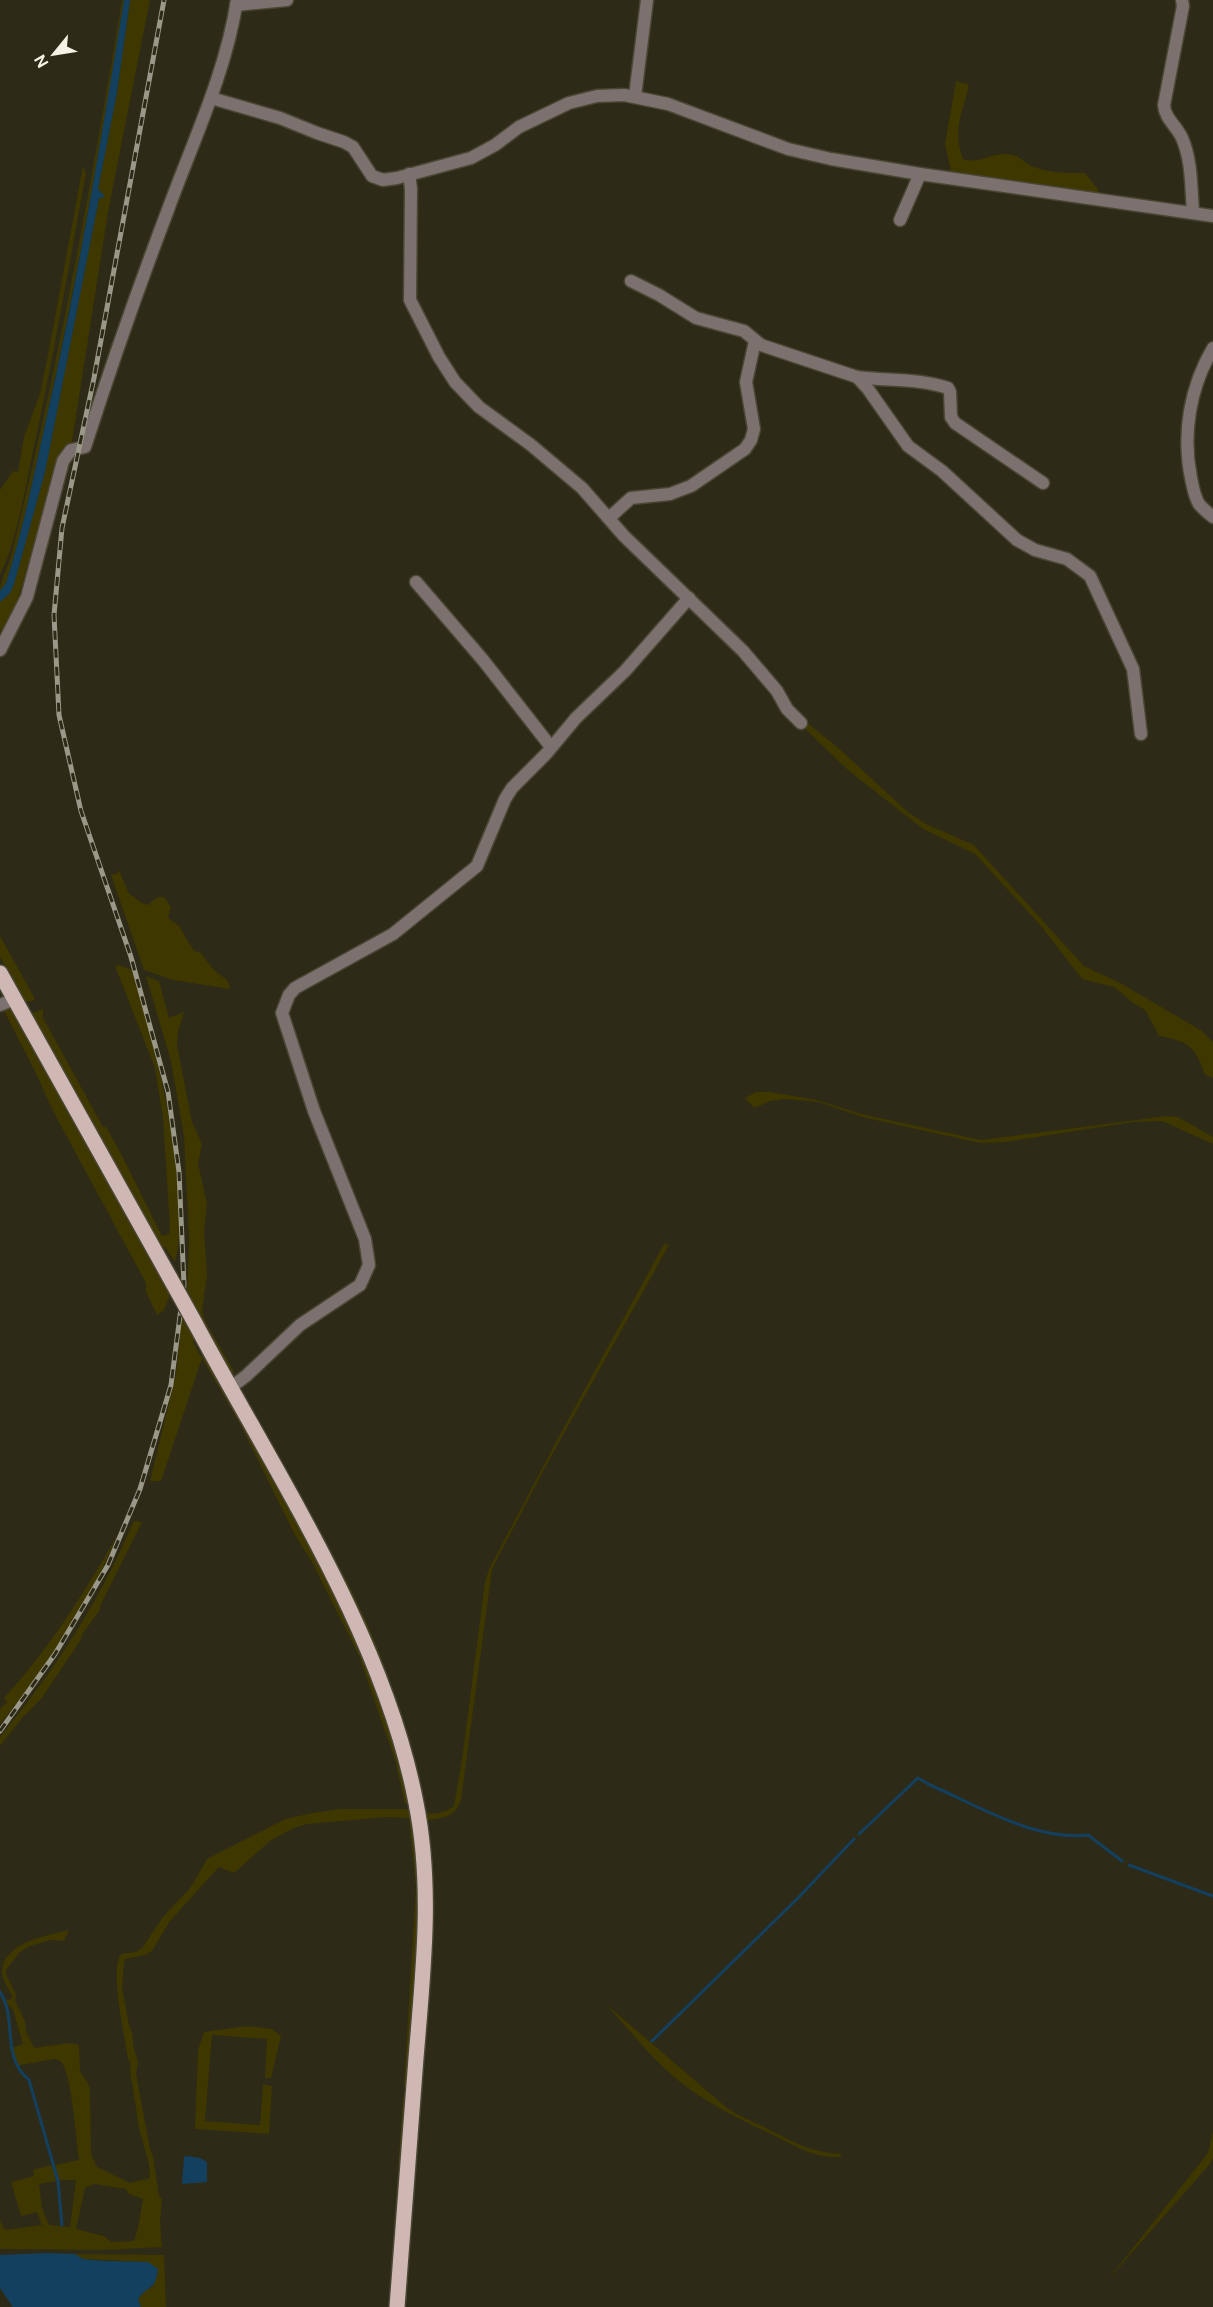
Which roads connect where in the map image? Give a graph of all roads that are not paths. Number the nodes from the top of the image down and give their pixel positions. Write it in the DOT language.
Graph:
graph roads {
  1 [pos="287,0"];
  2 [pos="647,0"];
  3 [pos="1182,0"];
  4 [pos="236,3"];
  5 [pos="635,96"];
  6 [pos="211,98"];
  7 [pos="409,174"];
  8 [pos="920,174"];
  9 [pos="1193,212"];
  10 [pos="1213,216"];
  11 [pos="900,220"];
  12 [pos="631,281"];
  13 [pos="755,341"];
  14 [pos="1213,348"];
  15 [pos="857,377"];
  16 [pos="1043,483"];
  17 [pos="1213,517"];
  18 [pos="609,518"];
  19 [pos="416,582"];
  20 [pos="689,598"];
  21 [pos="0,650"];
  22 [pos="801,723"];
  23 [pos="1141,734"];
  24 [pos="551,747"];
  25 [pos="0,973"];
  26 [pos="15,999"];
  27 [pos="0,1005"];
  28 [pos="230,1388"];
  29 [pos="397,2307"];
  1 -- 4 [label="street"];
  2 -- 5 [label="street"];
  3 -- 9 [label="street"];
  4 -- 6 [label="street"];
  5 -- 7 [label="street"];
  5 -- 8 [label="street"];
  6 -- 7 [label="street"];
  6 -- 21 [label="street"];
  7 -- 18 [label="street"];
  8 -- 9 [label="street"];
  8 -- 11 [label="street"];
  9 -- 10 [label="street"];
  12 -- 13 [label="street"];
  13 -- 15 [label="street"];
  13 -- 18 [label="street"];
  14 -- 17 [label="street"];
  15 -- 16 [label="street"];
  15 -- 23 [label="street"];
  18 -- 20 [label="street"];
  19 -- 24 [label="street"];
  20 -- 22 [label="street"];
  20 -- 24 [label="street"];
  24 -- 28 [label="street"];
  25 -- 26 [label="main road"];
  26 -- 27 [label="street"];
  26 -- 28 [label="main road, bridge"];
  28 -- 29 [label="main road"];
}
